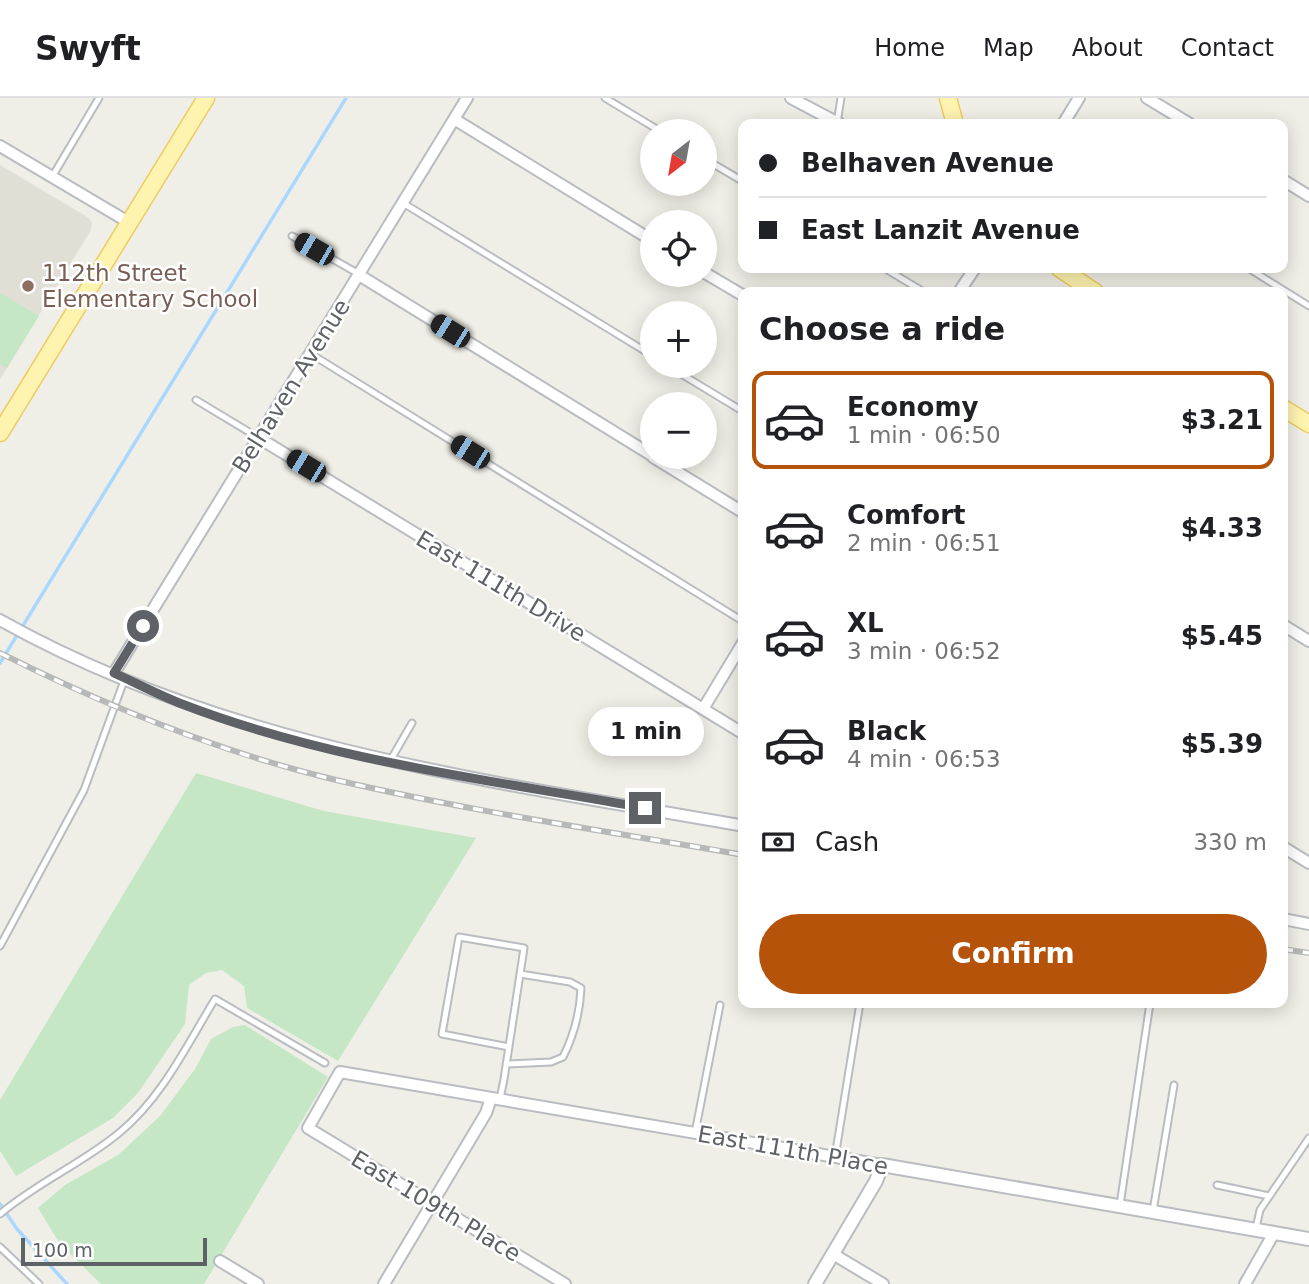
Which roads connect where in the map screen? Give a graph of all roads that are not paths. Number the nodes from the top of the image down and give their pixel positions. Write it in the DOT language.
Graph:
graph roads {
  1 [pos="99,98"];
  2 [pos="206,98"];
  3 [pos="467,98"];
  4 [pos="605,98"];
  5 [pos="791,98"];
  6 [pos="841,98"];
  7 [pos="948,98"];
  8 [pos="1079,98"];
  9 [pos="1147,98"];
  10 [pos="454,119"];
  11 [pos="640,119"];
  12 [pos="826,119"];
  13 [pos="836,119"];
  14 [pos="954,119"];
  15 [pos="1066,119"];
  16 [pos="1182,119"];
  17 [pos="1,151"];
  18 [pos="718,167"];
  19 [pos="52,177"];
  20 [pos="738,179"];
  21 [pos="1288,183"];
  22 [pos="1309,196"];
  23 [pos="403,203"];
  24 [pos="130,223"];
  25 [pos="640,233"];
  26 [pos="292,236"];
  27 [pos="892,273"];
  28 [pos="1066,273"];
  29 [pos="1256,273"];
  30 [pos="359,275"];
  31 [pos="717,280"];
  32 [pos="916,287"];
  33 [pos="1088,287"];
  34 [pos="1278,287"];
  35 [pos="738,292"];
  36 [pos="1288,293"];
  37 [pos="1309,306"];
  38 [pos="640,348"];
  39 [pos="311,354"];
  40 [pos="688,378"];
  41 [pos="196,400"];
  42 [pos="738,408"];
  43 [pos="1288,411"];
  44 [pos="5,416"];
  45 [pos="1309,424"];
  46 [pos="0,433"];
  47 [pos="259,438"];
  48 [pos="640,449"];
  49 [pos="672,469"];
  50 [pos="738,509"];
  51 [pos="738,618"];
  52 [pos="3,622"];
  53 [pos="1288,628"];
  54 [pos="1309,641"];
  55 [pos="738,651"];
  56 [pos="119,676"];
  57 [pos="703,709"];
  58 [pos="412,723"];
  59 [pos="738,730"];
  60 [pos="390,761"];
  61 [pos="738,825"];
  62 [pos="1288,850"];
  63 [pos="1309,863"];
  64 [pos="1288,920"];
  65 [pos="1309,924"];
  66 [pos="0,946"];
  67 [pos="520,974"];
  68 [pos="720,1005"];
  69 [pos="859,1008"];
  70 [pos="1149,1008"];
  71 [pos="509,1047"];
  72 [pos="325,1063"];
  73 [pos="506,1064"];
  74 [pos="1174,1085"];
  75 [pos="496,1099"];
  76 [pos="308,1128"];
  77 [pos="695,1133"];
  78 [pos="1309,1138"];
  79 [pos="835,1157"];
  80 [pos="882,1166"];
  81 [pos="1217,1185"];
  82 [pos="1269,1196"];
  83 [pos="432,1204"];
  84 [pos="1120,1205"];
  85 [pos="1153,1211"];
  86 [pos="0,1214"];
  87 [pos="1256,1228"];
  88 [pos="1274,1233"];
  89 [pos="1309,1239"];
  90 [pos="0,1247"];
  91 [pos="833,1254"];
  92 [pos="220,1261"];
  93 [pos="39,1284"];
  94 [pos="258,1284"];
  95 [pos="384,1284"];
  96 [pos="565,1284"];
  97 [pos="815,1284"];
  98 [pos="883,1284"];
  99 [pos="1245,1284"];
  1 -- 19 [label="lane"];
  2 -- 24 [label="main road"];
  3 -- 10 [label="street, Belhaven Avenue"];
  4 -- 11 [label="lane"];
  5 -- 12 [label="street"];
  6 -- 13 [label="lane"];
  7 -- 14 [label="main road"];
  8 -- 15 [label="street"];
  9 -- 16 [label="street"];
  10 -- 23 [label="street, Belhaven Avenue"];
  10 -- 25 [label="street"];
  17 -- 19 [label="street"];
  18 -- 20 [label="lane"];
  19 -- 24 [label="street"];
  21 -- 22 [label="street"];
  23 -- 30 [label="street, Belhaven Avenue"];
  23 -- 38 [label="lane"];
  24 -- 44 [label="main road"];
  26 -- 30 [label="lane"];
  27 -- 32 [label="lane"];
  28 -- 33 [label="main road"];
  29 -- 34 [label="lane"];
  30 -- 39 [label="street, Belhaven Avenue"];
  30 -- 48 [label="street"];
  31 -- 35 [label="street"];
  36 -- 37 [label="lane"];
  39 -- 47 [label="street, Belhaven Avenue"];
  39 -- 51 [label="lane"];
  40 -- 42 [label="lane"];
  41 -- 47 [label="lane"];
  43 -- 45 [label="main road"];
  44 -- 46 [label="main road"];
  47 -- 56 [label="street, Belhaven Avenue"];
  47 -- 57 [label="street, East 111th Drive"];
  49 -- 50 [label="street"];
  52 -- 56 [label="street"];
  53 -- 54 [label="street"];
  55 -- 57 [label="street"];
  56 -- 60 [label="street"];
  56 -- 66 [label="lane"];
  57 -- 59 [label="street, East 111th Drive"];
  58 -- 60 [label="lane"];
  60 -- 61 [label="street"];
  62 -- 63 [label="street"];
  64 -- 65 [label="street"];
  67 -- 71 [label="lane"];
  67 -- 71 [label="lane"];
  67 -- 73 [label="lane"];
  68 -- 77 [label="lane"];
  69 -- 79 [label="lane"];
  70 -- 84 [label="lane"];
  71 -- 73 [label="lane"];
  72 -- 86 [label="lane"];
  73 -- 75 [label="lane"];
  74 -- 85 [label="lane"];
  75 -- 76 [label="street, East 111th Place"];
  75 -- 77 [label="street, East 111th Place"];
  75 -- 83 [label="street"];
  76 -- 83 [label="street, East 109th Place"];
  77 -- 79 [label="street, East 111th Place"];
  78 -- 82 [label="lane"];
  79 -- 80 [label="street, East 111th Place"];
  80 -- 84 [label="street, East 111th Place"];
  80 -- 91 [label="street"];
  81 -- 82 [label="lane"];
  82 -- 87 [label="lane"];
  83 -- 95 [label="street"];
  83 -- 96 [label="street, East 109th Place"];
  84 -- 85 [label="street, East 111th Place"];
  85 -- 87 [label="street, East 111th Place"];
  87 -- 88 [label="street, East 111th Place"];
  88 -- 89 [label="street, East 111th Place"];
  88 -- 99 [label="street"];
  90 -- 93 [label="lane"];
  91 -- 97 [label="street"];
  91 -- 98 [label="street"];
  92 -- 94 [label="street"];
}
